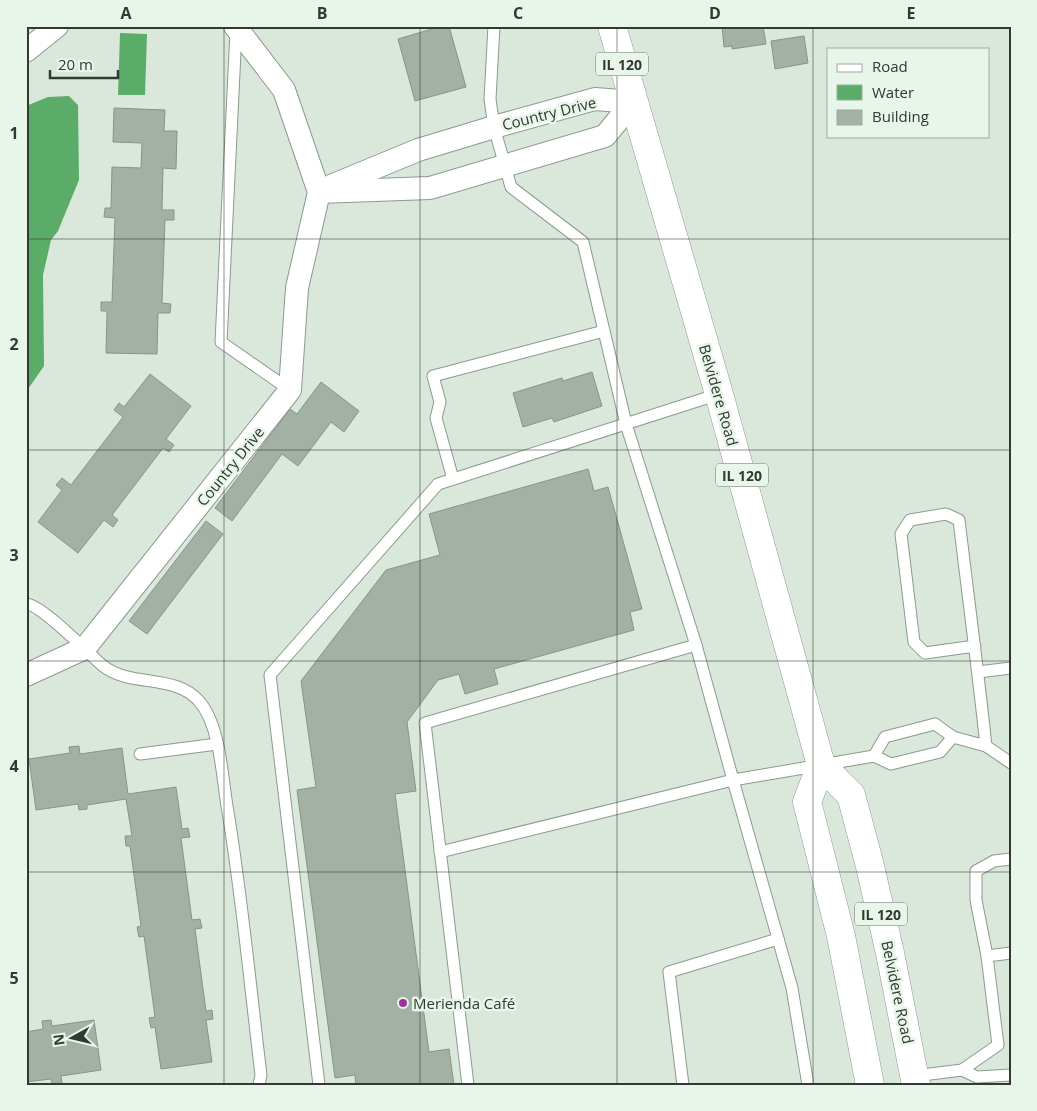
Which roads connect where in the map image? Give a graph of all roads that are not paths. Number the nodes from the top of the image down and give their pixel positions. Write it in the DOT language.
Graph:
graph roads {
  1 [pos="57,26"];
  2 [pos="494,26"];
  3 [pos="612,26"];
  4 [pos="236,27"];
  5 [pos="28,47"];
  6 [pos="632,102"];
  7 [pos="494,127"];
  8 [pos="505,166"];
  9 [pos="319,192"];
  10 [pos="604,331"];
  11 [pos="290,390"];
  12 [pos="719,394"];
  13 [pos="626,424"];
  14 [pos="453,479"];
  15 [pos="26,604"];
  16 [pos="696,645"];
  17 [pos="975,646"];
  18 [pos="85,648"];
  19 [pos="1011,668"];
  20 [pos="978,672"];
  21 [pos="26,675"];
  22 [pos="953,737"];
  23 [pos="217,744"];
  24 [pos="986,746"];
  25 [pos="140,754"];
  26 [pos="874,756"];
  27 [pos="1011,762"];
  28 [pos="821,765"];
  29 [pos="733,780"];
  30 [pos="440,852"];
  31 [pos="1011,859"];
  32 [pos="778,939"];
  33 [pos="1011,952"];
  34 [pos="986,956"];
  35 [pos="962,1070"];
  36 [pos="1011,1075"];
  37 [pos="915,1080"];
  38 [pos="978,1081"];
  39 [pos="259,1085"];
  40 [pos="319,1085"];
  41 [pos="468,1085"];
  42 [pos="683,1085"];
  43 [pos="808,1085"];
  44 [pos="870,1085"];
  1 -- 5 [label="street"];
  2 -- 7 [label="lane"];
  3 -- 6 [label="main road, Belvidere Road / IL 120"];
  4 -- 9 [label="street"];
  4 -- 11 [label="lane"];
  6 -- 7 [label="street, Country Drive"];
  6 -- 8 [label="street, Country Drive"];
  6 -- 12 [label="main road, Belvidere Road / IL 120"];
  7 -- 8 [label="lane"];
  7 -- 9 [label="street, Country Drive"];
  8 -- 9 [label="street, Country Drive"];
  8 -- 10 [label="lane"];
  9 -- 11 [label="street"];
  10 -- 13 [label="lane"];
  10 -- 14 [label="lane"];
  11 -- 18 [label="street, Country Drive"];
  12 -- 13 [label="lane"];
  12 -- 28 [label="main road, Belvidere Road / IL 120"];
  13 -- 14 [label="lane"];
  13 -- 16 [label="lane"];
  14 -- 40 [label="lane"];
  15 -- 18 [label="lane"];
  16 -- 29 [label="lane"];
  16 -- 30 [label="lane"];
  17 -- 17 [label="lane"];
  17 -- 20 [label="lane"];
  18 -- 21 [label="street, Country Drive"];
  18 -- 23 [label="lane"];
  19 -- 20 [label="lane"];
  20 -- 24 [label="lane"];
  22 -- 24 [label="lane"];
  22 -- 26 [label="lane"];
  22 -- 26 [label="lane"];
  23 -- 25 [label="lane"];
  23 -- 39 [label="lane"];
  24 -- 27 [label="lane"];
  26 -- 28 [label="lane"];
  28 -- 29 [label="lane"];
  28 -- 37 [label="main road, Belvidere Road / IL 120"];
  28 -- 44 [label="main road, IL 120"];
  29 -- 30 [label="lane"];
  29 -- 32 [label="lane"];
  30 -- 41 [label="lane"];
  31 -- 34 [label="lane"];
  32 -- 42 [label="lane"];
  32 -- 43 [label="lane"];
  33 -- 34 [label="lane"];
  34 -- 35 [label="lane"];
  35 -- 37 [label="lane"];
  35 -- 38 [label="lane"];
  36 -- 38 [label="lane"];
}
